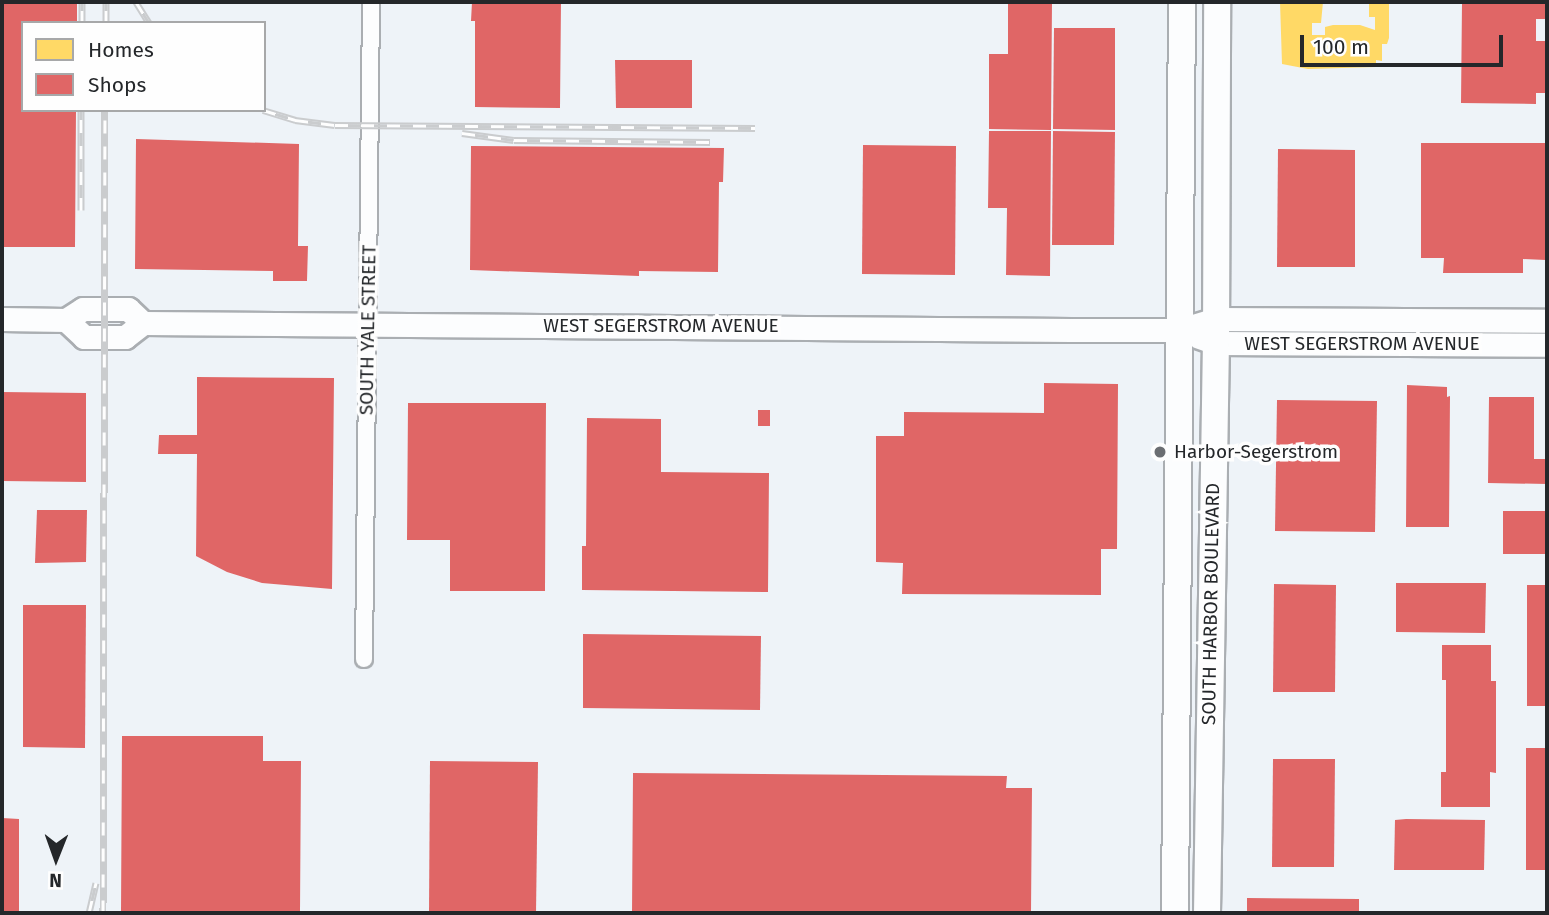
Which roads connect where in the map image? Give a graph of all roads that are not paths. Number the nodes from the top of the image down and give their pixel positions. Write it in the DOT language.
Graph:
graph roads {
  1 [pos="371,2"];
  2 [pos="1182,2"];
  3 [pos="1217,2"];
  4 [pos="2,319"];
  5 [pos="1547,321"];
  6 [pos="369,325"];
  7 [pos="1180,330"];
  8 [pos="1216,331"];
  9 [pos="1547,345"];
  10 [pos="364,659"];
  11 [pos="1175,913"];
  12 [pos="1207,913"];
  1 -- 6 [label="street, SOUTH YALE STREET"];
  2 -- 7 [label="main road, SOUTH HARBOR BOULEVARD"];
  3 -- 8 [label="main road, SOUTH HARBOR BOULEVARD"];
  4 -- 6 [label="main road, WEST SEGERSTROM AVENUE"];
  5 -- 8 [label="main road, WEST SEGERSTROM AVENUE"];
  6 -- 7 [label="main road, WEST SEGERSTROM AVENUE"];
  6 -- 10 [label="street, SOUTH YALE STREET"];
  7 -- 8 [label="main road, WEST SEGERSTROM AVENUE"];
  7 -- 11 [label="main road, SOUTH HARBOR BOULEVARD"];
  8 -- 9 [label="main road, WEST SEGERSTROM AVENUE"];
  8 -- 12 [label="main road, SOUTH HARBOR BOULEVARD"];
}
